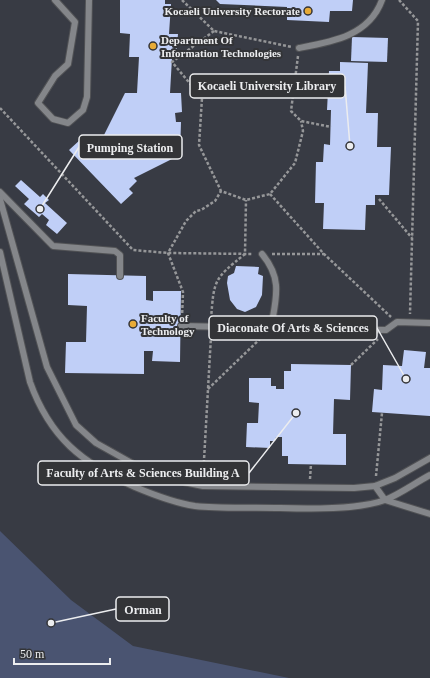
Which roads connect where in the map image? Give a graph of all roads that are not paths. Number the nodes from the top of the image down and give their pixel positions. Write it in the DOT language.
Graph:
graph roads {
  1 [pos="55,0"];
  2 [pos="90,0"];
  3 [pos="382,0"];
  4 [pos="299,48"];
  5 [pos="0,192"];
  6 [pos="0,199"];
  7 [pos="0,252"];
  8 [pos="262,254"];
  9 [pos="120,276"];
  10 [pos="430,323"];
  11 [pos="182,326"];
  12 [pos="271,328"];
  13 [pos="430,458"];
  14 [pos="430,475"];
  15 [pos="375,486"];
  16 [pos="385,500"];
  17 [pos="430,514"];
  1 -- 2 [label="lane"];
  3 -- 4 [label="lane"];
  5 -- 9 [label="lane"];
  6 -- 15 [label="lane"];
  7 -- 16 [label="lane"];
  8 -- 12 [label="lane"];
  10 -- 12 [label="lane"];
  11 -- 12 [label="lane"];
  13 -- 15 [label="lane"];
  14 -- 16 [label="lane"];
  15 -- 16 [label="lane"];
  16 -- 17 [label="lane"];
}
